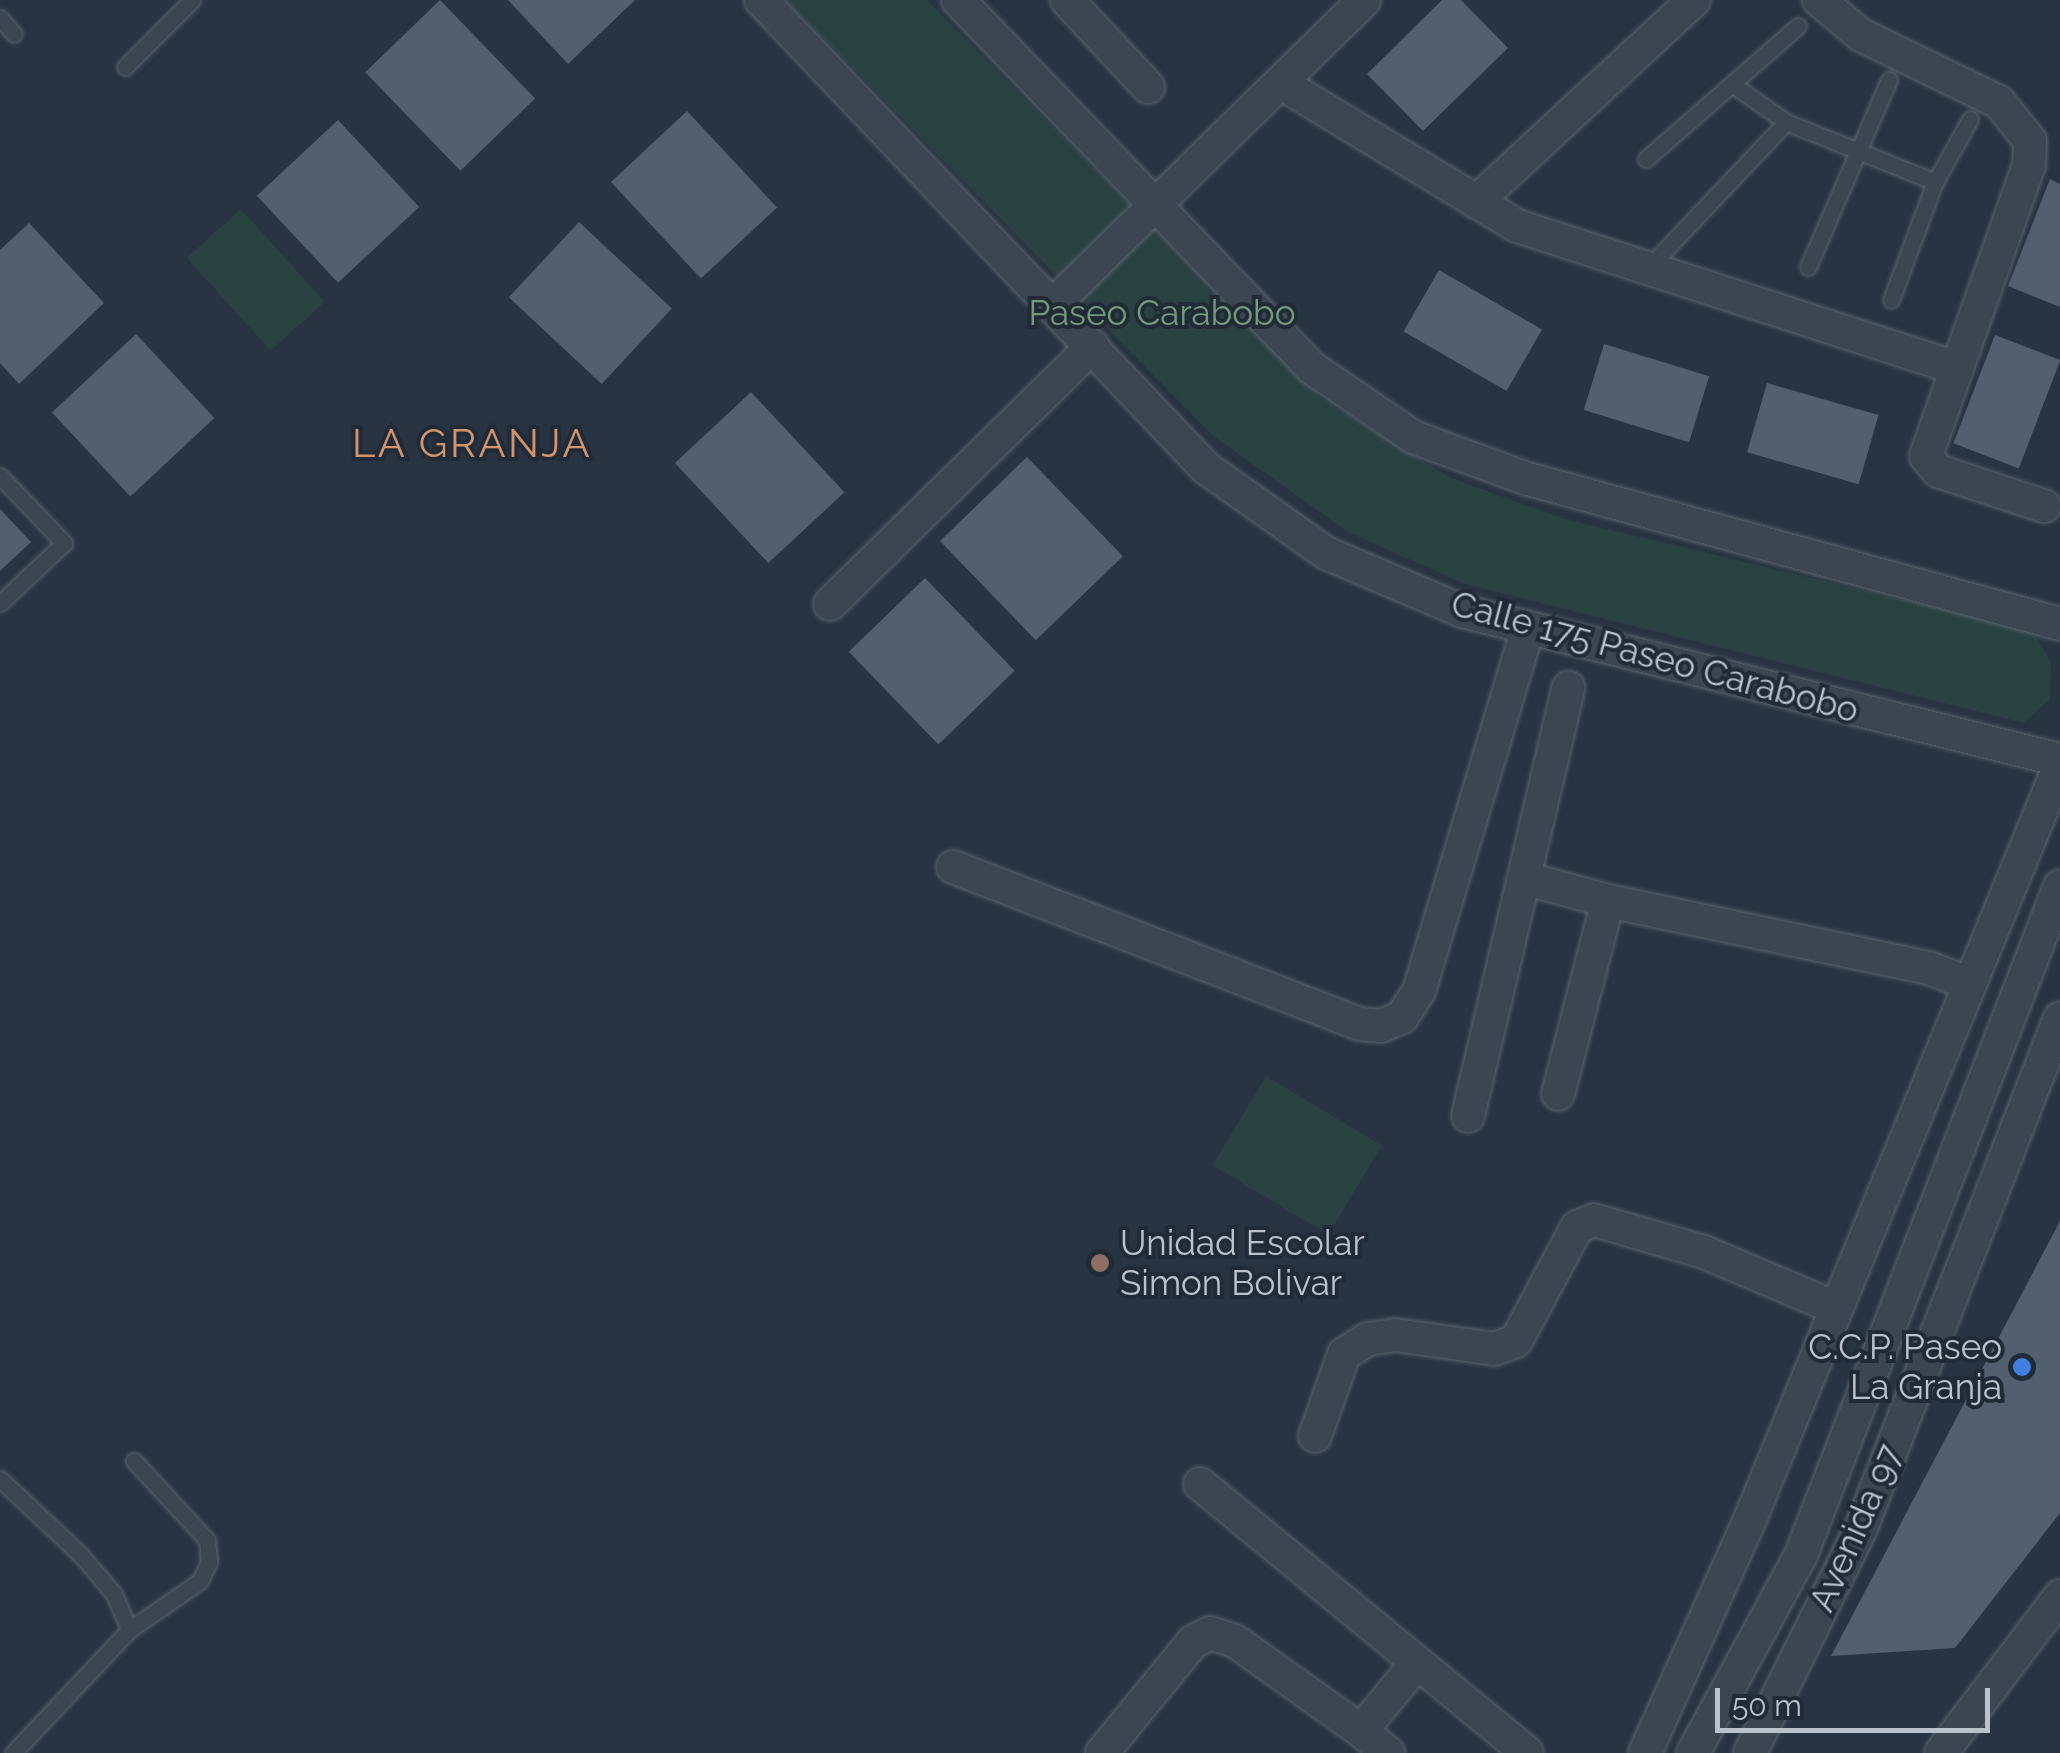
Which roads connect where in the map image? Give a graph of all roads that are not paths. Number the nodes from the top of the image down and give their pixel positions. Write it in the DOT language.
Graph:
graph roads {
  1 [pos="192,0"];
  2 [pos="761,0"];
  3 [pos="958,0"];
  4 [pos="1067,0"];
  5 [pos="1364,0"];
  6 [pos="1694,0"];
  7 [pos="1809,13"];
  8 [pos="0,18"];
  9 [pos="14,34"];
  10 [pos="125,66"];
  11 [pos="1888,80"];
  12 [pos="1281,83"];
  13 [pos="1732,84"];
  14 [pos="1148,87"];
  15 [pos="1970,120"];
  16 [pos="1786,122"];
  17 [pos="1856,148"];
  18 [pos="1646,159"];
  19 [pos="1935,182"];
  20 [pos="1476,202"];
  21 [pos="1157,205"];
  22 [pos="1808,267"];
  23 [pos="1646,269"];
  24 [pos="1891,300"];
  25 [pos="1054,304"];
  26 [pos="1093,346"];
  27 [pos="1953,367"];
  28 [pos="0,476"];
  29 [pos="2044,506"];
  30 [pos="0,604"];
  31 [pos="830,604"];
  32 [pos="2060,624"];
  33 [pos="1528,628"];
  34 [pos="1568,688"];
  35 [pos="2060,762"];
  36 [pos="953,867"];
  37 [pos="1524,878"];
  38 [pos="2060,886"];
  39 [pos="1608,902"];
  40 [pos="1970,984"];
  41 [pos="2060,1018"];
  42 [pos="1558,1094"];
  43 [pos="1468,1116"];
  44 [pos="1836,1308"];
  45 [pos="1315,1436"];
  46 [pos="134,1461"];
  47 [pos="0,1479"];
  48 [pos="1200,1484"];
  49 [pos="2060,1596"];
  50 [pos="129,1630"];
  51 [pos="1418,1663"];
  52 [pos="1361,1730"];
  53 [pos="13,1753"];
  54 [pos="1102,1753"];
  55 [pos="1388,1753"];
  56 [pos="1527,1753"];
  57 [pos="1645,1753"];
  58 [pos="1693,1753"];
  59 [pos="1750,1753"];
  60 [pos="1941,1753"];
  1 -- 10 [label="lane"];
  2 -- 25 [label="street, Calle 175 Paseo Carabobo"];
  3 -- 21 [label="street"];
  4 -- 14 [label="street"];
  5 -- 12 [label="street"];
  6 -- 20 [label="street"];
  7 -- 13 [label="lane"];
  7 -- 27 [label="street"];
  8 -- 9 [label="lane"];
  11 -- 17 [label="lane"];
  12 -- 20 [label="street"];
  12 -- 21 [label="street"];
  13 -- 16 [label="lane"];
  13 -- 18 [label="lane"];
  15 -- 19 [label="lane"];
  16 -- 17 [label="lane"];
  16 -- 23 [label="lane"];
  17 -- 19 [label="lane"];
  17 -- 22 [label="lane"];
  19 -- 24 [label="lane"];
  20 -- 23 [label="street"];
  21 -- 25 [label="street"];
  21 -- 32 [label="street"];
  23 -- 27 [label="street"];
  25 -- 26 [label="street, Calle 175 Paseo Carabobo"];
  26 -- 31 [label="street"];
  26 -- 33 [label="street, Calle 175 Paseo Carabobo"];
  27 -- 29 [label="street"];
  28 -- 30 [label="lane"];
  33 -- 35 [label="street, Calle 175 Paseo Carabobo"];
  33 -- 36 [label="street"];
  34 -- 37 [label="street"];
  35 -- 40 [label="street"];
  37 -- 39 [label="street"];
  37 -- 43 [label="street"];
  38 -- 58 [label="street"];
  39 -- 40 [label="street"];
  39 -- 42 [label="street"];
  40 -- 44 [label="street"];
  41 -- 59 [label="street, Avenida 97"];
  44 -- 45 [label="street"];
  44 -- 57 [label="street"];
  46 -- 50 [label="lane"];
  47 -- 50 [label="lane"];
  48 -- 51 [label="street"];
  49 -- 60 [label="street"];
  50 -- 53 [label="lane"];
  51 -- 52 [label="street"];
  51 -- 56 [label="street"];
  52 -- 54 [label="street"];
  52 -- 55 [label="street"];
}
